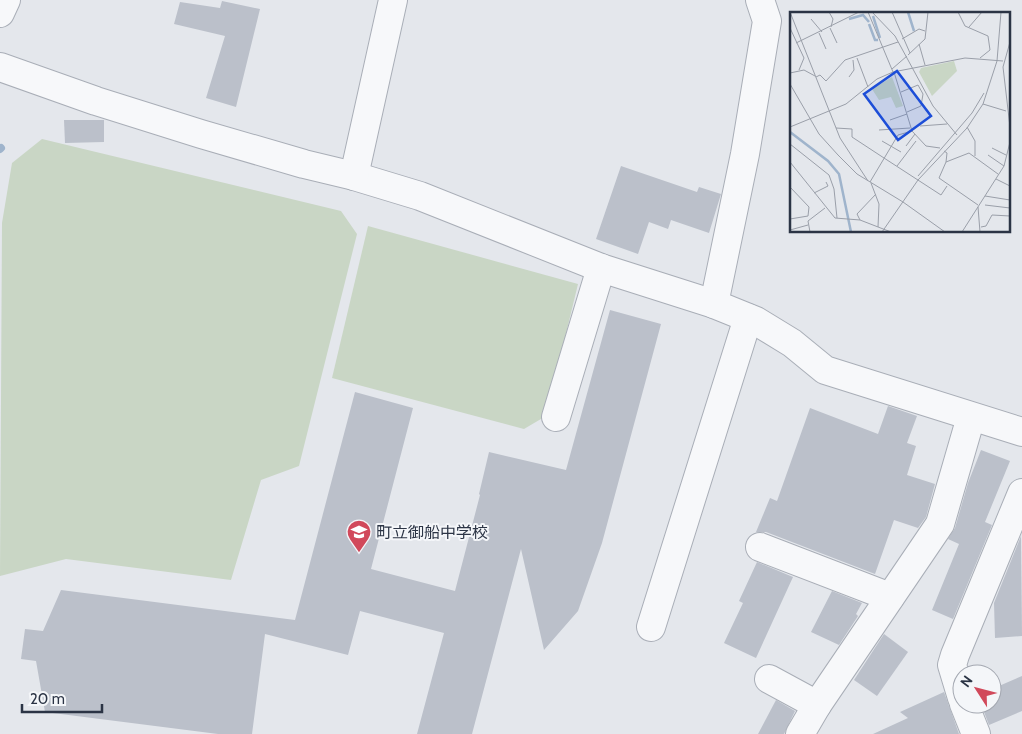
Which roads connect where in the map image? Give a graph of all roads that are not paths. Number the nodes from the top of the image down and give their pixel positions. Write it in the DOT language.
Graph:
graph roads {
  1 [pos="6,0"];
  2 [pos="393,0"];
  3 [pos="760,0"];
  4 [pos="0,12"];
  5 [pos="0,67"];
  6 [pos="354,176"];
  7 [pos="601,268"];
  8 [pos="714,304"];
  9 [pos="748,318"];
  10 [pos="971,416"];
  11 [pos="556,417"];
  12 [pos="1022,432"];
  13 [pos="1022,493"];
  14 [pos="760,547"];
  15 [pos="890,597"];
  16 [pos="651,627"];
  17 [pos="952,664"];
  18 [pos="769,679"];
  19 [pos="817,705"];
  20 [pos="968,714"];
  21 [pos="800,734"];
  22 [pos="976,734"];
  1 -- 4 [label="street"];
  2 -- 6 [label="street"];
  3 -- 8 [label="street"];
  5 -- 6 [label="street"];
  6 -- 7 [label="street"];
  7 -- 8 [label="street"];
  7 -- 11 [label="street"];
  8 -- 9 [label="street"];
  9 -- 10 [label="street"];
  9 -- 16 [label="street"];
  10 -- 12 [label="street"];
  10 -- 15 [label="street"];
  13 -- 17 [label="street"];
  14 -- 15 [label="street"];
  15 -- 19 [label="street"];
  18 -- 19 [label="street"];
  19 -- 21 [label="street"];
  20 -- 22 [label="street"];
}
